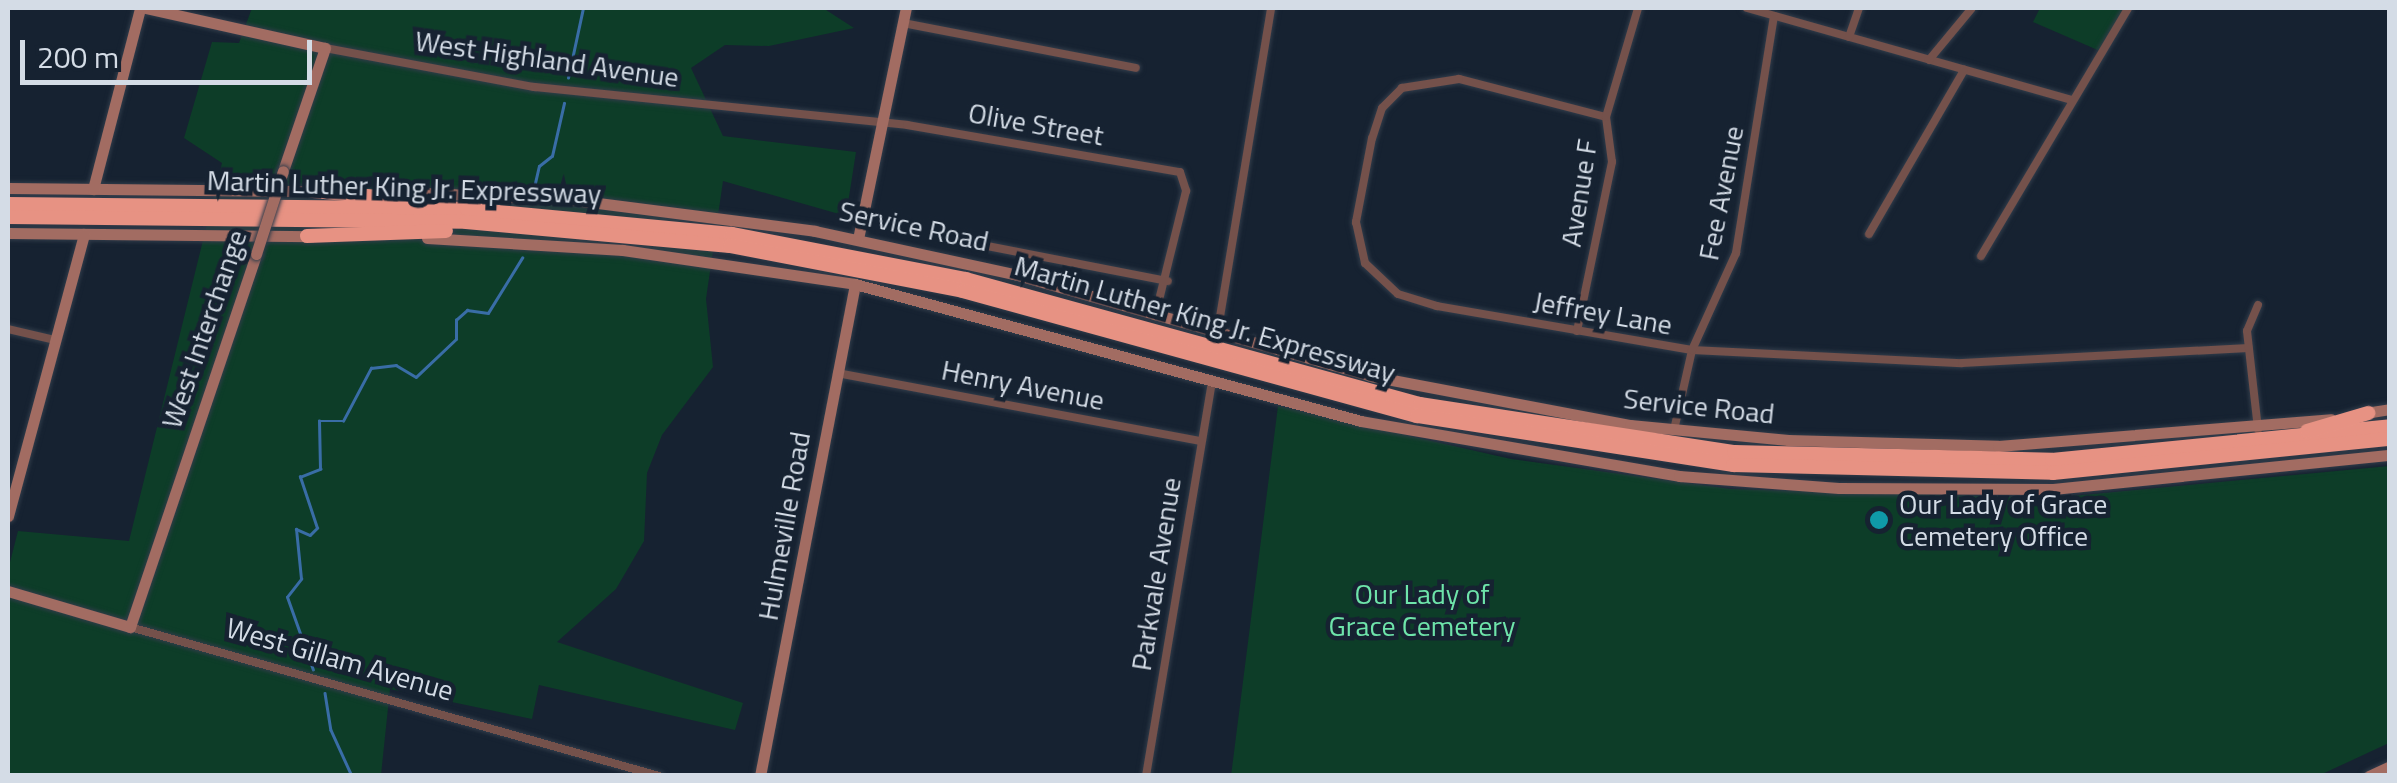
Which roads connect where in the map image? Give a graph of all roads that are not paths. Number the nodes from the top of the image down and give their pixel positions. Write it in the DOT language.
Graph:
graph roads {
  1 [pos="143,8"];
  2 [pos="906,8"];
  3 [pos="1271,8"];
  4 [pos="1638,8"];
  5 [pos="1748,8"];
  6 [pos="1859,8"];
  7 [pos="1972,8"];
  8 [pos="2128,8"];
  9 [pos="1774,16"];
  10 [pos="903,23"];
  11 [pos="1849,37"];
  12 [pos="325,48"];
  13 [pos="1929,60"];
  14 [pos="1136,68"];
  15 [pos="1964,70"];
  16 [pos="2072,100"];
  17 [pos="1606,117"];
  18 [pos="885,122"];
  19 [pos="8,188"];
  20 [pos="93,188"];
  21 [pos="314,190"];
  22 [pos="8,204"];
  23 [pos="520,212"];
  24 [pos="8,216"];
  25 [pos="497,225"];
  26 [pos="8,233"];
  27 [pos="84,234"];
  28 [pos="1869,234"];
  29 [pos="307,236"];
  30 [pos="941,237"];
  31 [pos="858,239"];
  32 [pos="1981,256"];
  33 [pos="1168,281"];
  34 [pos="854,284"];
  35 [pos="2258,305"];
  36 [pos="1155,316"];
  37 [pos="8,329"];
  38 [pos="1577,331"];
  39 [pos="1217,335"];
  40 [pos="54,340"];
  41 [pos="2248,348"];
  42 [pos="1692,350"];
  43 [pos="837,373"];
  44 [pos="1212,380"];
  45 [pos="2390,410"];
  46 [pos="2368,413"];
  47 [pos="2390,426"];
  48 [pos="2258,429"];
  49 [pos="1674,430"];
  50 [pos="2390,439"];
  51 [pos="1200,441"];
  52 [pos="2264,444"];
  53 [pos="2390,456"];
  54 [pos="8,516"];
  55 [pos="8,591"];
  56 [pos="130,627"];
  57 [pos="2390,766"];
  58 [pos="659,776"];
  59 [pos="760,776"];
  60 [pos="1146,776"];
  61 [pos="2369,776"];
  1 -- 12 [label="street, West Highland Avenue"];
  1 -- 20 [label="street"];
  2 -- 10 [label="street"];
  3 -- 39 [label="street"];
  4 -- 17 [label="street, Avenue F"];
  5 -- 9 [label="street"];
  6 -- 11 [label="street"];
  7 -- 13 [label="street"];
  8 -- 16 [label="street"];
  9 -- 11 [label="street"];
  9 -- 42 [label="street, Fee Avenue"];
  10 -- 14 [label="street"];
  10 -- 18 [label="street"];
  11 -- 13 [label="street"];
  12 -- 18 [label="street, West Highland Avenue"];
  12 -- 56 [label="street, West Interchange, bridge"];
  13 -- 15 [label="street"];
  15 -- 16 [label="street"];
  15 -- 28 [label="street"];
  16 -- 32 [label="street"];
  17 -- 38 [label="street, Avenue F"];
  17 -- 38 [label="street, Jeffrey Lane"];
  18 -- 31 [label="street"];
  18 -- 33 [label="street, Olive Street"];
  19 -- 20 [label="street, Service Road"];
  20 -- 21 [label="street, Service Road"];
  21 -- 23 [label="highway"];
  21 -- 31 [label="street, Service Road"];
  22 -- 23 [label="highway, Martin Luther King Jr. Expressway"];
  23 -- 52 [label="highway, Martin Luther King Jr. Expressway"];
  24 -- 25 [label="highway, Martin Luther King Jr. Expressway"];
  25 -- 29 [label="highway"];
  25 -- 50 [label="highway, Martin Luther King Jr. Expressway"];
  26 -- 27 [label="street"];
  27 -- 29 [label="street"];
  27 -- 40 [label="street"];
  29 -- 34 [label="street"];
  30 -- 33 [label="street"];
  31 -- 36 [label="street, Service Road"];
  33 -- 36 [label="street"];
  34 -- 43 [label="street, Hulmeville Road"];
  34 -- 44 [label="street"];
  35 -- 41 [label="street"];
  36 -- 39 [label="street, Service Road"];
  37 -- 40 [label="street"];
  38 -- 42 [label="street, Jeffrey Lane"];
  39 -- 49 [label="street, Service Road"];
  40 -- 54 [label="street"];
  41 -- 42 [label="street, Jeffrey Lane"];
  41 -- 48 [label="street"];
  42 -- 49 [label="street, Fee Avenue"];
  43 -- 51 [label="street, Henry Avenue"];
  43 -- 59 [label="street, Hulmeville Road"];
  44 -- 51 [label="street, Parkvale Avenue"];
  44 -- 53 [label="street"];
  45 -- 46 [label="street, Service Road"];
  46 -- 48 [label="street, Service Road"];
  46 -- 52 [label="highway"];
  47 -- 52 [label="highway, Martin Luther King Jr. Expressway"];
  48 -- 49 [label="street, Service Road"];
  51 -- 60 [label="street, Parkvale Avenue"];
  55 -- 56 [label="street, West Gillam Avenue"];
  56 -- 58 [label="street, West Gillam Avenue"];
  57 -- 61 [label="street"];
}
